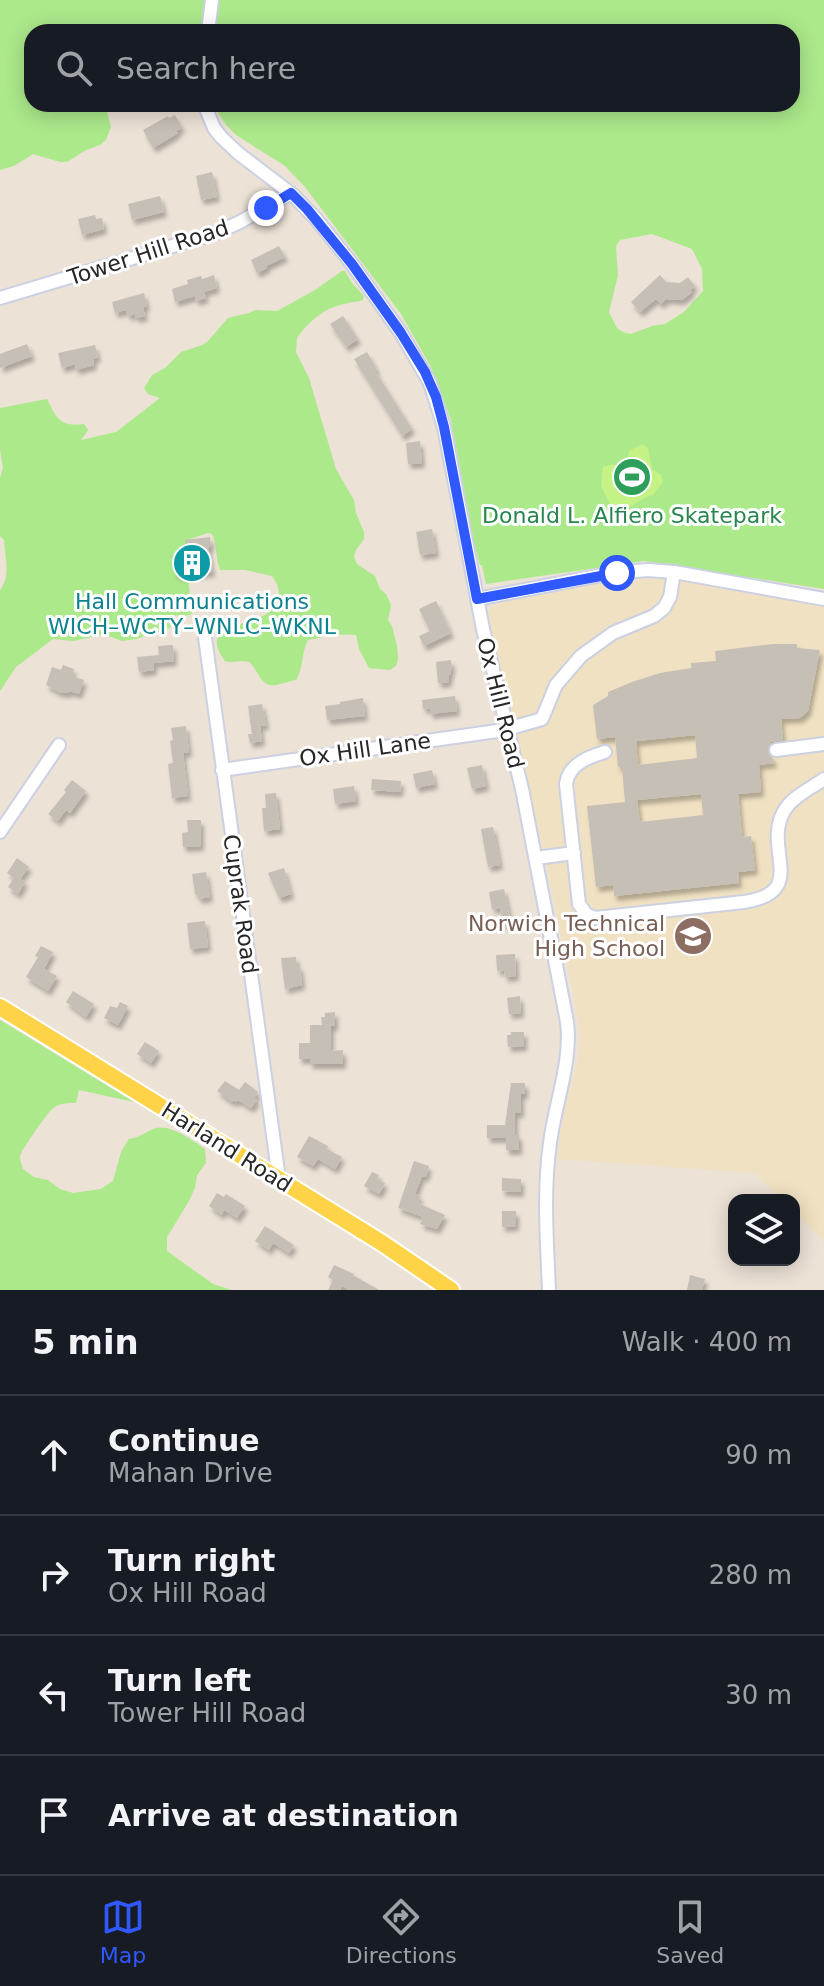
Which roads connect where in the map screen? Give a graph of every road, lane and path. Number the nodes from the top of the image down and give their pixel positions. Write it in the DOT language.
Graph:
graph roads {
  1 [pos="212,0"];
  2 [pos="209,24"];
  3 [pos="207,112"];
  4 [pos="291,193"];
  5 [pos="0,298"];
  6 [pos="674,572"];
  7 [pos="477,599"];
  8 [pos="824,599"];
  9 [pos="204,630"];
  10 [pos="509,729"];
  11 [pos="824,744"];
  12 [pos="59,745"];
  13 [pos="776,750"];
  14 [pos="605,752"];
  15 [pos="222,770"];
  16 [pos="824,779"];
  17 [pos="0,832"];
  18 [pos="574,853"];
  19 [pos="536,858"];
  20 [pos="0,1007"];
  21 [pos="279,1179"];
  22 [pos="451,1290"];
  23 [pos="549,1290"];
  1 -- 2 [label="street"];
  3 -- 4 [label="street, Ox Hill Road"];
  4 -- 5 [label="street, Tower Hill Road"];
  4 -- 7 [label="street, Ox Hill Road"];
  6 -- 7 [label="street"];
  6 -- 8 [label="street"];
  6 -- 10 [label="street, Ox Hill Lane"];
  7 -- 10 [label="street, Ox Hill Road"];
  9 -- 15 [label="street, Cuprak Road"];
  10 -- 15 [label="street, Ox Hill Lane"];
  10 -- 19 [label="street, Ox Hill Road"];
  11 -- 13 [label="street"];
  12 -- 17 [label="street"];
  14 -- 18 [label="street"];
  15 -- 21 [label="street, Cuprak Road"];
  16 -- 18 [label="street"];
  18 -- 19 [label="street"];
  19 -- 23 [label="street, Ox Hill Road"];
  20 -- 21 [label="main road, Harland Road"];
  21 -- 22 [label="main road, Harland Road"];
}
